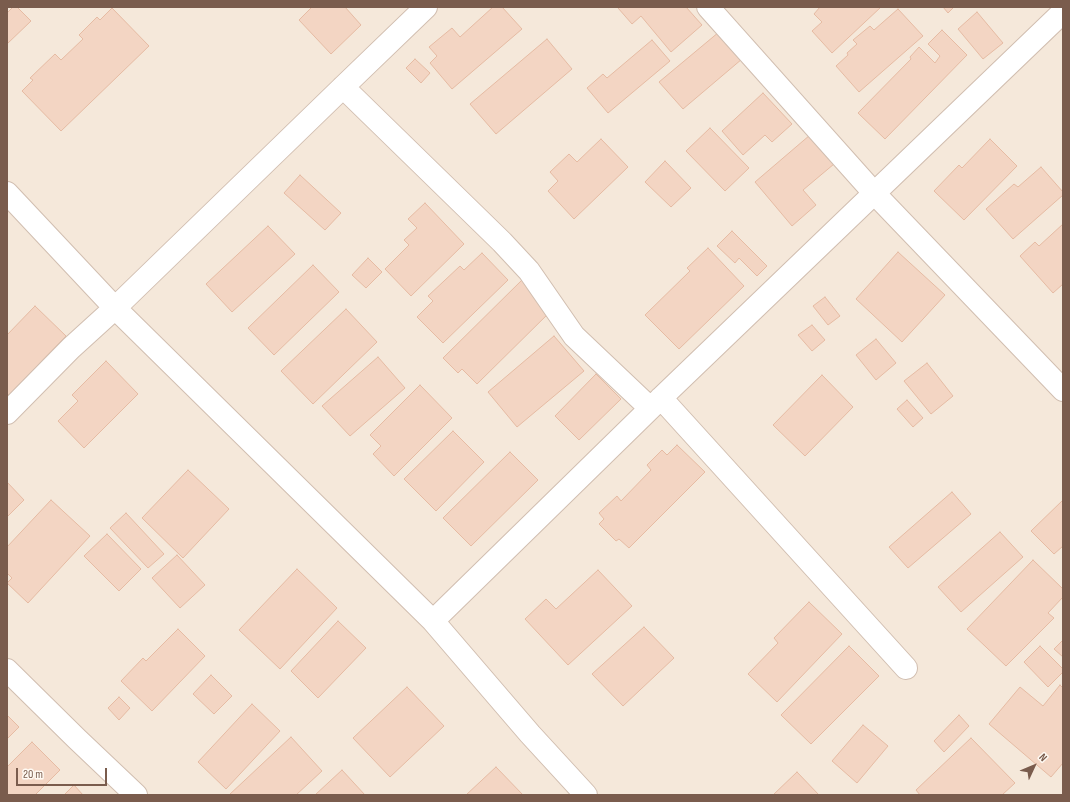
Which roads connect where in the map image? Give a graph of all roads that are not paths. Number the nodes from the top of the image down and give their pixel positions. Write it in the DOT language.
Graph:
graph roads {
  1 [pos="426,7"];
  2 [pos="708,7"];
  3 [pos="1063,12"];
  4 [pos="343,87"];
  5 [pos="7,193"];
  6 [pos="875,194"];
  7 [pos="115,308"];
  8 [pos="1063,390"];
  9 [pos="656,403"];
  10 [pos="7,413"];
  11 [pos="433,621"];
  12 [pos="906,668"];
  13 [pos="7,670"];
  14 [pos="136,795"];
  15 [pos="586,795"];
  1 -- 4 [label="street"];
  2 -- 6 [label="street"];
  3 -- 6 [label="street"];
  4 -- 7 [label="street"];
  4 -- 9 [label="street"];
  5 -- 7 [label="street"];
  6 -- 8 [label="street"];
  6 -- 9 [label="street"];
  7 -- 10 [label="street"];
  7 -- 11 [label="street"];
  9 -- 11 [label="street"];
  9 -- 12 [label="street"];
  11 -- 15 [label="street"];
  13 -- 14 [label="street"];
}
